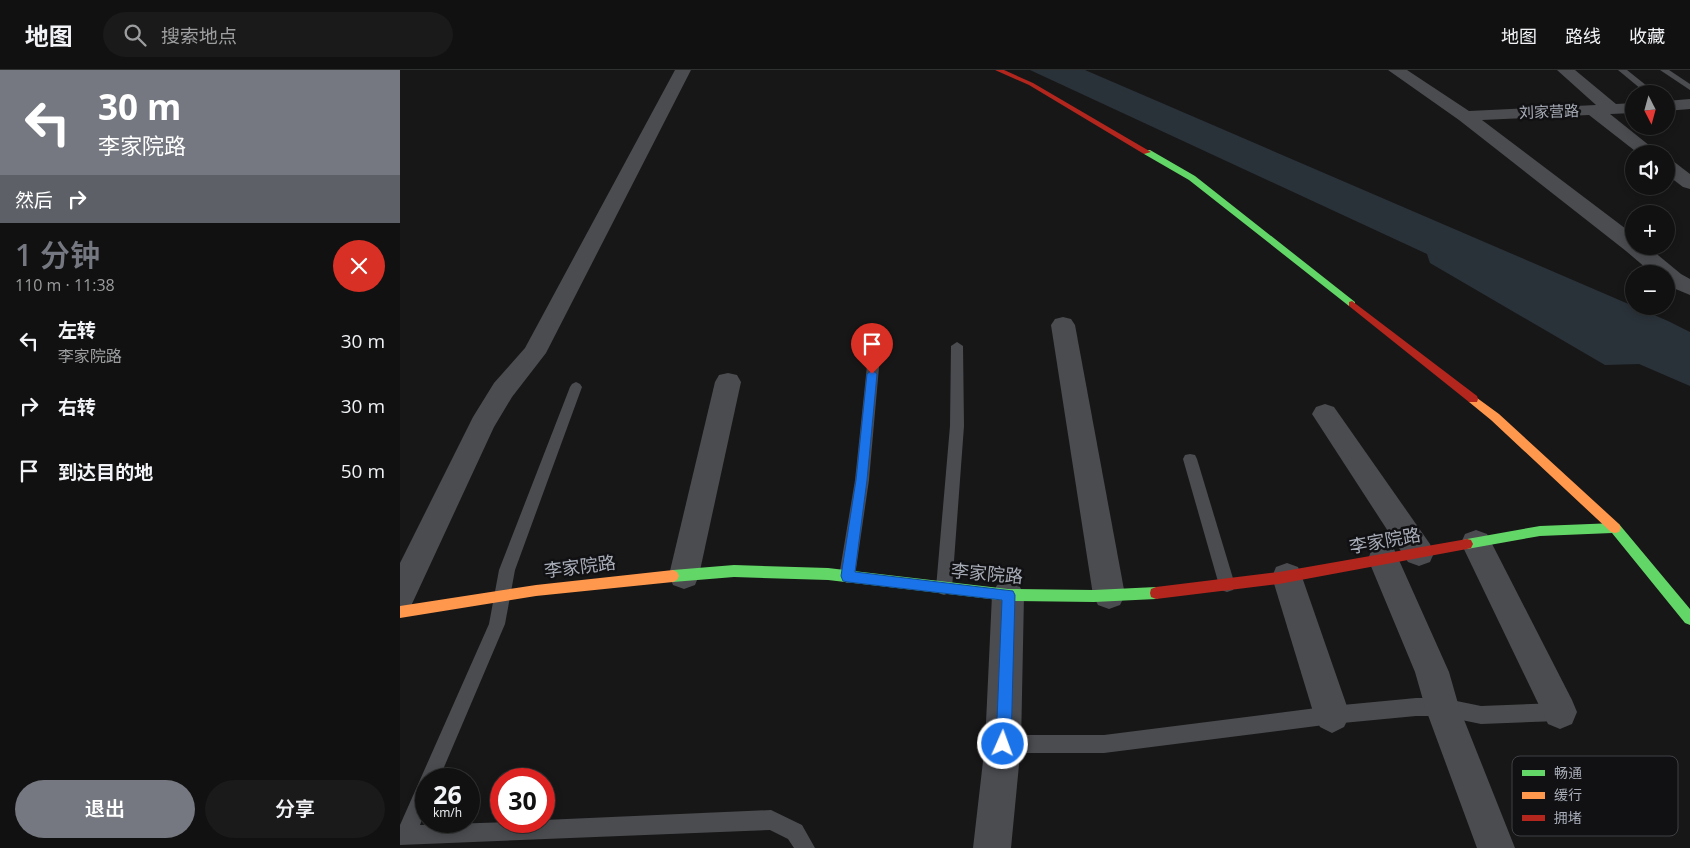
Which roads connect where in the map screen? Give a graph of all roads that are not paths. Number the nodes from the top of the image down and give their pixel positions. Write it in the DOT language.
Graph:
graph roads {
  1 [pos="683,70"];
  2 [pos="998,70"];
  3 [pos="1396,70"];
  4 [pos="1565,70"];
  5 [pos="1622,70"];
  6 [pos="1664,70"];
  7 [pos="1641,85"];
  8 [pos="1690,88"];
  9 [pos="1690,104"];
  10 [pos="1675,105"];
  11 [pos="1625,109"];
  12 [pos="1603,110"];
  13 [pos="1465,116"];
  14 [pos="1641,145"];
  15 [pos="1675,172"];
  16 [pos="1690,183"];
  17 [pos="1625,239"];
  18 [pos="1645,255"];
  19 [pos="1690,288"];
  20 [pos="1063,325"];
  21 [pos="957,346"];
  22 [pos="874,356"];
  23 [pos="728,382"];
  24 [pos="576,387"];
  25 [pos="1325,414"];
  26 [pos="1190,458"];
  27 [pos="1615,528"];
  28 [pos="1476,543"];
  29 [pos="1419,553"];
  30 [pos="1383,559"];
  31 [pos="684,575"];
  32 [pos="848,576"];
  33 [pos="1286,577"];
  34 [pos="1227,585"];
  35 [pos="944,588"];
  36 [pos="502,594"];
  37 [pos="1008,595"];
  38 [pos="1109,595"];
  39 [pos="400,596"];
  40 [pos="400,612"];
  41 [pos="1690,619"];
  42 [pos="1442,707"];
  43 [pos="1560,712"];
  44 [pos="1332,715"];
  45 [pos="1003,744"];
  46 [pos="435,768"];
  47 [pos="415,810"];
  48 [pos="403,835"];
  49 [pos="806,848"];
  50 [pos="992,848"];
  51 [pos="1496,848"];
  1 -- 39 [label="street"];
  2 -- 27 [label="street"];
  3 -- 13 [label="street"];
  4 -- 12 [label="street"];
  5 -- 7 [label="lane"];
  6 -- 8 [label="lane"];
  9 -- 10 [label="street"];
  11 -- 12 [label="street, 刘家营路"];
  12 -- 13 [label="street, 刘家营路"];
  12 -- 14 [label="street"];
  13 -- 17 [label="street"];
  15 -- 16 [label="street"];
  18 -- 19 [label="street"];
  20 -- 38 [label="street"];
  21 -- 35 [label="lane"];
  22 -- 32 [label="lane"];
  23 -- 31 [label="street"];
  24 -- 36 [label="lane"];
  25 -- 29 [label="street"];
  26 -- 34 [label="lane"];
  27 -- 28 [label="street, 李家院路"];
  27 -- 41 [label="street"];
  28 -- 29 [label="street, 李家院路"];
  28 -- 43 [label="street"];
  29 -- 30 [label="street, 李家院路"];
  30 -- 33 [label="street, 李家院路"];
  30 -- 42 [label="street"];
  31 -- 32 [label="street, 李家院路"];
  31 -- 36 [label="street, 李家院路"];
  32 -- 35 [label="street, 李家院路"];
  33 -- 34 [label="street, 李家院路"];
  33 -- 44 [label="street"];
  34 -- 38 [label="street, 李家院路"];
  35 -- 37 [label="street, 李家院路"];
  36 -- 40 [label="street, 李家院路"];
  36 -- 46 [label="lane"];
  37 -- 38 [label="street, 李家院路"];
  37 -- 45 [label="street"];
  42 -- 43 [label="lane"];
  42 -- 44 [label="lane"];
  42 -- 51 [label="street"];
  44 -- 45 [label="lane"];
  45 -- 50 [label="street"];
  47 -- 48 [label="lane"];
  48 -- 49 [label="lane"];
}
